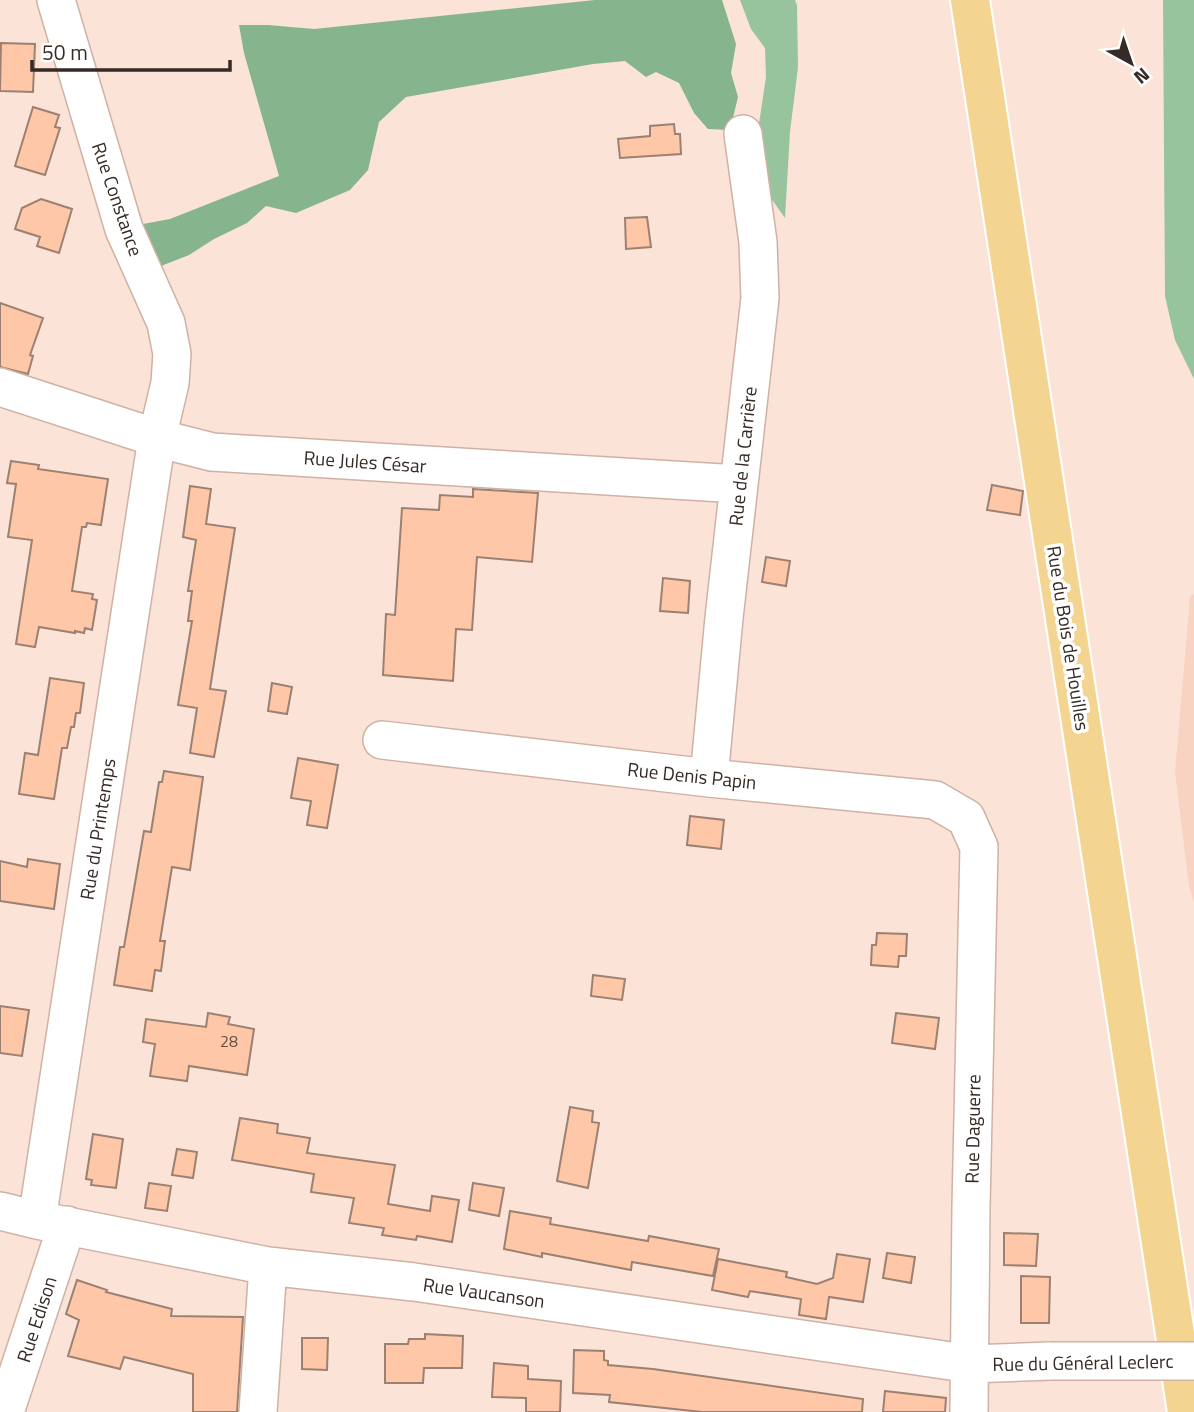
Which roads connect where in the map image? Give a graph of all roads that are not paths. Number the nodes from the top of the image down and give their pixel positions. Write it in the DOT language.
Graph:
graph roads {
  1 [pos="56,0"];
  2 [pos="970,0"];
  3 [pos="743,134"];
  4 [pos="0,387"];
  5 [pos="157,438"];
  6 [pos="739,484"];
  7 [pos="382,740"];
  8 [pos="709,778"];
  9 [pos="979,847"];
  10 [pos="0,1211"];
  11 [pos="52,1223"];
  12 [pos="268,1266"];
  13 [pos="1194,1361"];
  14 [pos="971,1364"];
  15 [pos="5,1412"];
  16 [pos="258,1412"];
  17 [pos="969,1412"];
  18 [pos="1187,1412"];
  1 -- 5 [label="street, Rue Constance"];
  2 -- 18 [label="main road, Rue du Bois de Houilles"];
  3 -- 6 [label="street, Rue de la Carrière"];
  4 -- 5 [label="street, Rue Jules César"];
  5 -- 6 [label="street, Rue Jules César"];
  5 -- 11 [label="street, Rue du Printemps"];
  6 -- 8 [label="street, Rue de la Carrière"];
  7 -- 8 [label="street, Rue Denis Papin"];
  8 -- 9 [label="street, Rue Denis Papin"];
  9 -- 14 [label="street, Rue Daguerre"];
  10 -- 11 [label="street, Rue Vaucanson"];
  11 -- 12 [label="street, Rue Vaucanson"];
  11 -- 15 [label="street, Rue Edison"];
  12 -- 14 [label="street, Rue Vaucanson"];
  12 -- 16 [label="street"];
  13 -- 14 [label="street, Rue du Général Leclerc, bridge"];
  14 -- 17 [label="street, Rue Daguerre"];
}
